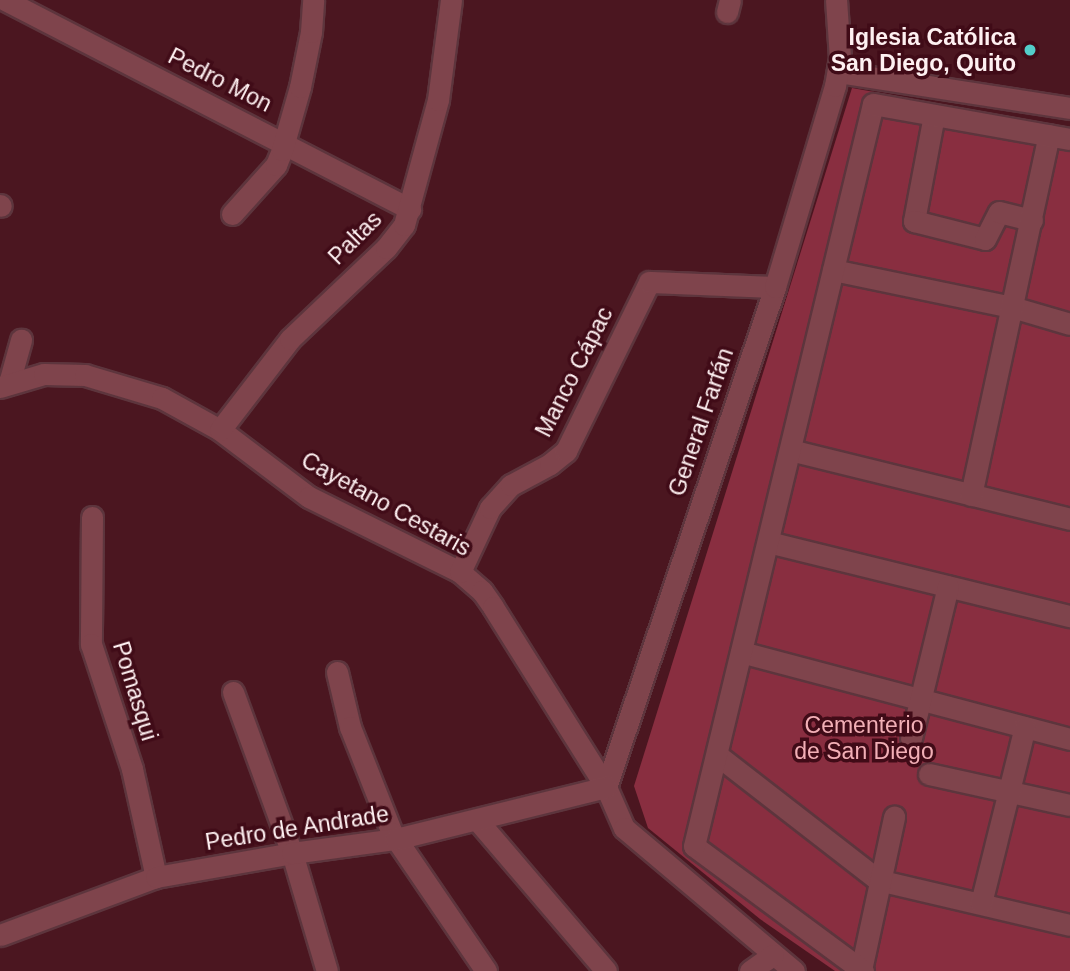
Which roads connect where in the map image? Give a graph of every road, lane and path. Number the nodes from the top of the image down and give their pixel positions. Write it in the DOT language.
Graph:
graph roads {
  1 [pos="5,0"];
  2 [pos="313,0"];
  3 [pos="451,0"];
  4 [pos="836,0"];
  5 [pos="838,72"];
  6 [pos="1070,108"];
  7 [pos="934,115"];
  8 [pos="1049,135"];
  9 [pos="1070,139"];
  10 [pos="285,142"];
  11 [pos="410,209"];
  12 [pos="232,214"];
  13 [pos="1032,220"];
  14 [pos="833,270"];
  15 [pos="775,287"];
  16 [pos="1012,307"];
  17 [pos="1070,324"];
  18 [pos="21,340"];
  19 [pos="5,385"];
  20 [pos="220,430"];
  21 [pos="790,450"];
  22 [pos="971,495"];
  23 [pos="92,517"];
  24 [pos="1070,519"];
  25 [pos="768,542"];
  26 [pos="460,572"];
  27 [pos="948,586"];
  28 [pos="1070,616"];
  29 [pos="741,652"];
  30 [pos="337,672"];
  31 [pos="233,692"];
  32 [pos="920,699"];
  33 [pos="1025,727"];
  34 [pos="911,738"];
  35 [pos="1070,739"];
  36 [pos="717,755"];
  37 [pos="929,774"];
  38 [pos="606,787"];
  39 [pos="1009,792"];
  40 [pos="1070,805"];
  41 [pos="894,817"];
  42 [pos="478,821"];
  43 [pos="396,839"];
  44 [pos="292,853"];
  45 [pos="156,877"];
  46 [pos="878,880"];
  47 [pos="981,903"];
  48 [pos="1070,925"];
  49 [pos="0,935"];
  50 [pos="773,955"];
  51 [pos="862,970"];
  52 [pos="327,971"];
  53 [pos="485,971"];
  54 [pos="606,971"];
  55 [pos="750,971"];
  56 [pos="794,971"];
  1 -- 10 [label="street, Pedro Mon"];
  2 -- 10 [label="street"];
  3 -- 11 [label="street, Paltas"];
  4 -- 5 [label="street, General Farfán"];
  5 -- 6 [label="street"];
  5 -- 15 [label="street, General Farfán"];
  7 -- 8 [label="street"];
  7 -- 13 [label="street"];
  7 -- 14 [label="street"];
  8 -- 9 [label="street"];
  8 -- 13 [label="street"];
  10 -- 11 [label="street, Pedro Mon"];
  10 -- 12 [label="street"];
  11 -- 20 [label="street, Paltas"];
  13 -- 16 [label="street"];
  14 -- 16 [label="street"];
  14 -- 21 [label="street"];
  15 -- 26 [label="street, Manco Cápac"];
  15 -- 38 [label="street, General Farfán"];
  16 -- 17 [label="street"];
  16 -- 22 [label="street"];
  18 -- 19 [label="street"];
  19 -- 20 [label="street, Cayetano Cestaris"];
  20 -- 26 [label="street, Cayetano Cestaris"];
  21 -- 22 [label="street"];
  21 -- 25 [label="street"];
  22 -- 24 [label="street"];
  23 -- 45 [label="street, Pomasqui"];
  25 -- 27 [label="street"];
  25 -- 29 [label="street"];
  26 -- 38 [label="street, Cayetano Cestaris"];
  27 -- 28 [label="street"];
  27 -- 32 [label="street"];
  29 -- 32 [label="street"];
  29 -- 36 [label="street"];
  30 -- 43 [label="street"];
  31 -- 44 [label="street"];
  32 -- 33 [label="street"];
  32 -- 34 [label="street"];
  33 -- 35 [label="street"];
  33 -- 39 [label="street"];
  36 -- 46 [label="street"];
  36 -- 51 [label="street"];
  37 -- 39 [label="street"];
  38 -- 42 [label="street, Pedro de Andrade"];
  38 -- 50 [label="street, Cayetano Cestaris"];
  39 -- 40 [label="street"];
  39 -- 47 [label="street"];
  41 -- 46 [label="street"];
  42 -- 43 [label="street, Pedro de Andrade"];
  42 -- 54 [label="street"];
  43 -- 44 [label="street, Pedro de Andrade"];
  43 -- 53 [label="street"];
  44 -- 45 [label="street, Pedro de Andrade"];
  44 -- 52 [label="street"];
  45 -- 49 [label="street, Pedro de Andrade"];
  46 -- 47 [label="street"];
  46 -- 51 [label="street"];
  47 -- 48 [label="street"];
  50 -- 55 [label="street"];
  50 -- 56 [label="street, Cayetano Cestaris"];
}
